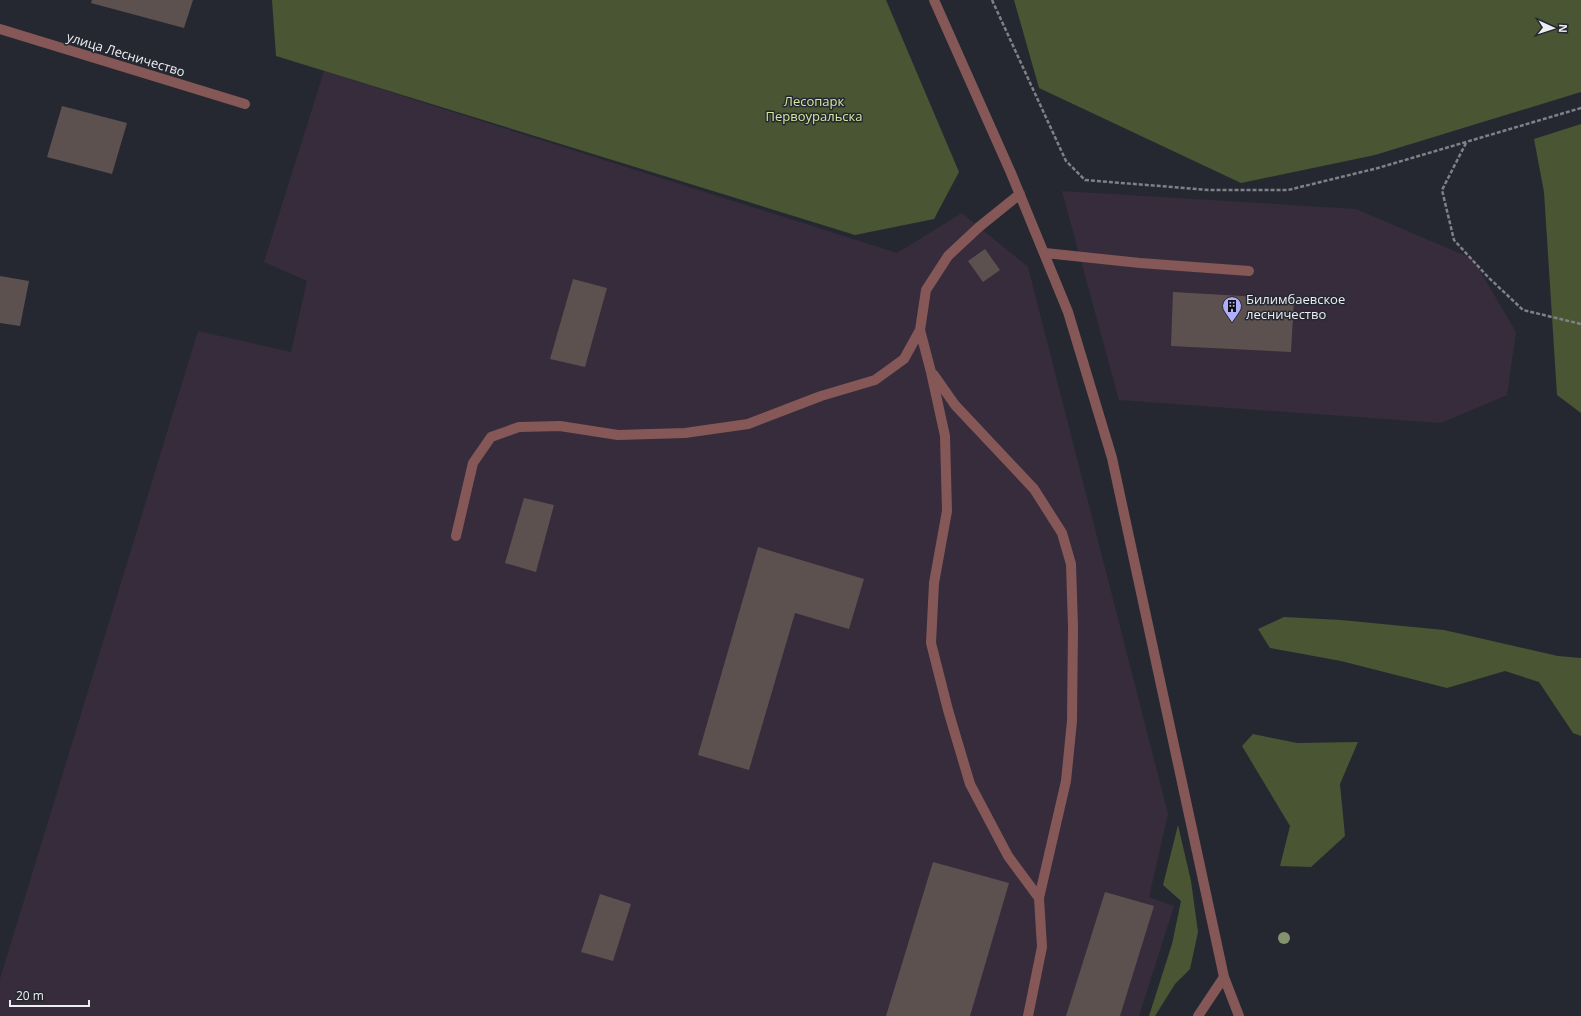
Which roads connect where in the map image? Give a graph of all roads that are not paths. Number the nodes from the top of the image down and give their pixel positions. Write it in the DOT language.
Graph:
graph roads {
  1 [pos="934,0"];
  2 [pos="0,29"];
  3 [pos="245,104"];
  4 [pos="1020,194"];
  5 [pos="1045,254"];
  6 [pos="1249,271"];
  7 [pos="920,330"];
  8 [pos="932,372"];
  9 [pos="456,536"];
  10 [pos="1039,898"];
  11 [pos="1224,978"];
  12 [pos="1028,1016"];
  13 [pos="1198,1016"];
  14 [pos="1239,1016"];
  1 -- 4 [label="street"];
  2 -- 3 [label="street, улица Лесничество"];
  4 -- 5 [label="street"];
  4 -- 7 [label="street"];
  5 -- 6 [label="street"];
  5 -- 11 [label="street"];
  7 -- 8 [label="street"];
  7 -- 9 [label="street"];
  8 -- 10 [label="street"];
  8 -- 10 [label="street"];
  10 -- 12 [label="street"];
  11 -- 13 [label="street"];
  11 -- 14 [label="street"];
}
